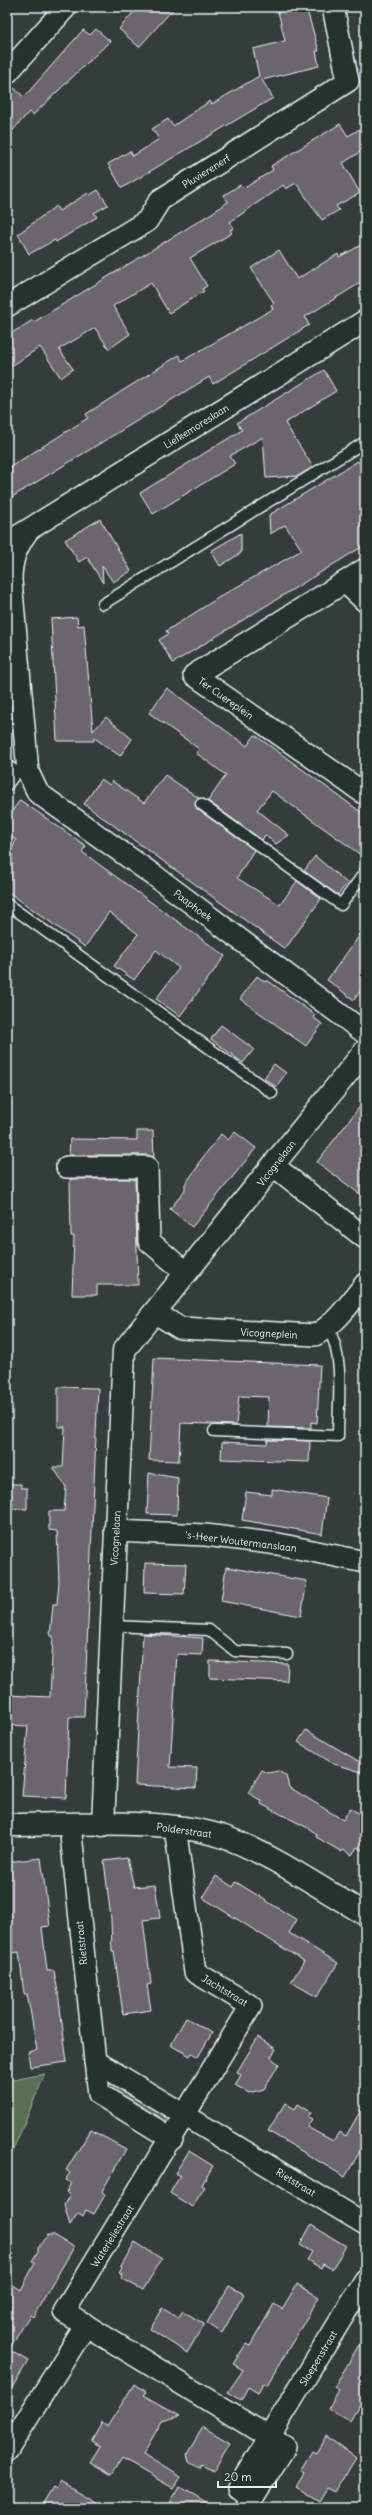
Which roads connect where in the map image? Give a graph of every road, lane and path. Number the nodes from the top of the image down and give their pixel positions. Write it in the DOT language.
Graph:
graph roads {
  1 [pos="66,7"];
  2 [pos="332,7"];
  3 [pos="7,73"];
  4 [pos="7,306"];
  5 [pos="365,321"];
  6 [pos="365,442"];
  7 [pos="27,532"];
  8 [pos="7,542"];
  9 [pos="365,569"];
  10 [pos="345,582"];
  11 [pos="365,601"];
  12 [pos="102,604"];
  13 [pos="7,765"];
  14 [pos="22,772"];
  15 [pos="7,784"];
  16 [pos="365,794"];
  17 [pos="201,804"];
  18 [pos="365,872"];
  19 [pos="7,904"];
  20 [pos="365,1033"];
  21 [pos="365,1051"];
  22 [pos="272,1093"];
  23 [pos="67,1166"];
  24 [pos="274,1166"];
  25 [pos="365,1238"];
  26 [pos="186,1273"];
  27 [pos="365,1284"];
  28 [pos="154,1312"];
  29 [pos="328,1328"];
  30 [pos="214,1431"];
  31 [pos="115,1531"];
  32 [pos="365,1562"];
  33 [pos="111,1626"];
  34 [pos="287,1654"];
  35 [pos="7,1825"];
  36 [pos="70,1825"];
  37 [pos="103,1825"];
  38 [pos="175,1827"];
  39 [pos="365,1914"];
  40 [pos="95,2061"];
  41 [pos="187,2115"];
  42 [pos="172,2139"];
  43 [pos="365,2224"];
  44 [pos="365,2280"];
  45 [pos="86,2325"];
  46 [pos="270,2437"];
  47 [pos="7,2451"];
  48 [pos="249,2503"];
  1 -- 3 [label="street"];
  2 -- 4 [label="street, Pluvierenerf"];
  5 -- 7 [label="street, Liefkemoreslaan"];
  6 -- 12 [label="lane"];
  7 -- 8 [label="street"];
  7 -- 14 [label="street, Paaphoek"];
  9 -- 10 [label="street, Ter Cuereplein"];
  10 -- 11 [label="street"];
  10 -- 16 [label="street, Ter Cuereplein"];
  13 -- 14 [label="lane, Paaphoek"];
  14 -- 15 [label="lane"];
  14 -- 20 [label="street, Paaphoek"];
  17 -- 18 [label="lane"];
  19 -- 22 [label="lane"];
  21 -- 24 [label="street, Vicognelaan"];
  23 -- 26 [label="street"];
  24 -- 25 [label="street"];
  24 -- 26 [label="street, Vicognelaan"];
  26 -- 28 [label="street, Vicognelaan"];
  27 -- 29 [label="street, Vicogneplein"];
  28 -- 29 [label="street, Vicogneplein"];
  28 -- 31 [label="street, Vicognelaan"];
  29 -- 30 [label="lane"];
  31 -- 32 [label="street, 's-Heer Woutermanslaan"];
  31 -- 33 [label="street, Vicognelaan"];
  33 -- 34 [label="lane"];
  33 -- 37 [label="street, Vicognelaan"];
  35 -- 36 [label="street, Polderstraat"];
  36 -- 37 [label="street, Polderstraat"];
  36 -- 40 [label="street, Rietstraat"];
  37 -- 38 [label="street, Polderstraat"];
  38 -- 39 [label="street, Polderstraat"];
  38 -- 41 [label="street, Jachtstraat"];
  40 -- 41 [label="street, Rietstraat"];
  40 -- 42 [label="street, Rietstraat"];
  41 -- 42 [label="street"];
  41 -- 43 [label="street, Rietstraat"];
  42 -- 45 [label="street, Waterleliestraat"];
  44 -- 46 [label="street, Sloepenstraat"];
  45 -- 46 [label="street, Waterleliestraat"];
  45 -- 47 [label="street"];
  46 -- 48 [label="street"];
}
